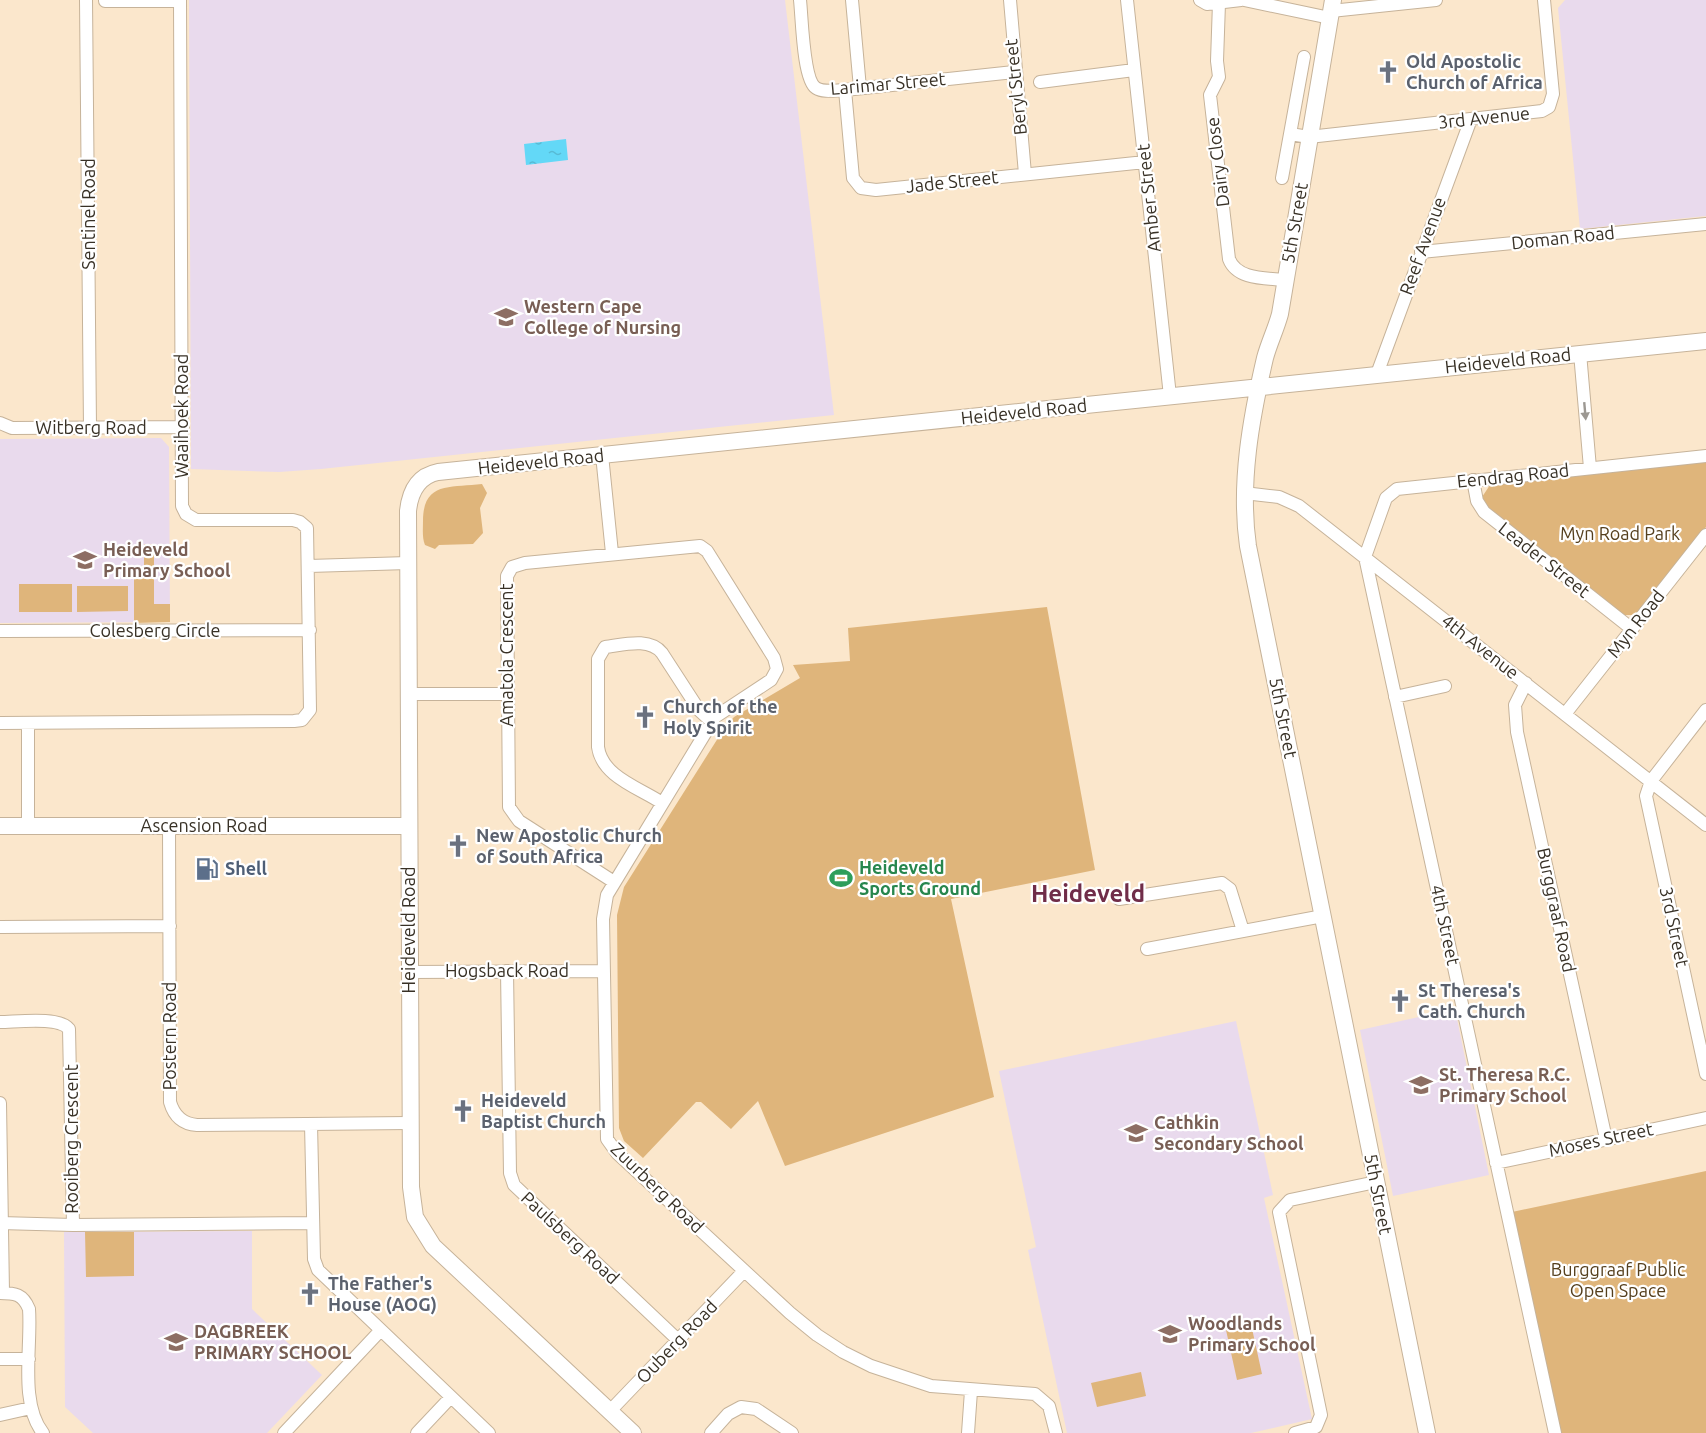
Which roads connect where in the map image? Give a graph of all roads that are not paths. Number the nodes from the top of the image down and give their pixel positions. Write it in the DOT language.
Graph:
graph roads {
  1 [pos="86,0"];
  2 [pos="800,0"];
  3 [pos="852,0"];
  4 [pos="1010,0"];
  5 [pos="1127,0"];
  6 [pos="1200,0"];
  7 [pos="1243,0"];
  8 [pos="1436,0"];
  9 [pos="1544,0"];
  10 [pos="105,1"];
  11 [pos="180,1"];
  12 [pos="1219,3"];
  13 [pos="1331,10"];
  14 [pos="1304,57"];
  15 [pos="1134,70"];
  16 [pos="1014,72"];
  17 [pos="1040,82"];
  18 [pos="860,88"];
  19 [pos="845,90"];
  20 [pos="1471,119"];
  21 [pos="1290,134"];
  22 [pos="1309,137"];
  23 [pos="1145,162"];
  24 [pos="1025,174"];
  25 [pos="1282,178"];
  26 [pos="1706,224"];
  27 [pos="1421,252"];
  28 [pos="1285,280"];
  29 [pos="1706,341"];
  30 [pos="1580,354"];
  31 [pos="1377,374"];
  32 [pos="1260,387"];
  33 [pos="1170,396"];
  34 [pos="0,423"];
  35 [pos="90,428"];
  36 [pos="183,428"];
  37 [pos="602,455"];
  38 [pos="1706,456"];
  39 [pos="1590,468"];
  40 [pos="1473,480"];
  41 [pos="1244,493"];
  42 [pos="1706,535"];
  43 [pos="612,553"];
  44 [pos="1365,557"];
  45 [pos="408,563"];
  46 [pos="309,566"];
  47 [pos="1632,629"];
  48 [pos="310,630"];
  49 [pos="0,631"];
  50 [pos="777,669"];
  51 [pos="1526,683"];
  52 [pos="1445,686"];
  53 [pos="408,694"];
  54 [pos="507,694"];
  55 [pos="1395,697"];
  56 [pos="1706,710"];
  57 [pos="1565,714"];
  58 [pos="712,722"];
  59 [pos="0,723"];
  60 [pos="28,723"];
  61 [pos="1651,781"];
  62 [pos="662,803"];
  63 [pos="1706,825"];
  64 [pos="0,826"];
  65 [pos="28,826"];
  66 [pos="170,826"];
  67 [pos="409,826"];
  68 [pos="614,882"];
  69 [pos="1119,898"];
  70 [pos="1323,916"];
  71 [pos="170,926"];
  72 [pos="0,927"];
  73 [pos="1243,931"];
  74 [pos="1147,949"];
  75 [pos="507,971"];
  76 [pos="604,971"];
  77 [pos="410,972"];
  78 [pos="0,1022"];
  79 [pos="1706,1074"];
  80 [pos="0,1102"];
  81 [pos="1706,1118"];
  82 [pos="410,1123"];
  83 [pos="311,1124"];
  84 [pos="1606,1139"];
  85 [pos="1,1158"];
  86 [pos="1496,1163"];
  87 [pos="1376,1182"];
  88 [pos="1,1223"];
  89 [pos="313,1223"];
  90 [pos="73,1225"];
  91 [pos="744,1271"];
  92 [pos="1,1293"];
  93 [pos="380,1331"];
  94 [pos="678,1340"];
  95 [pos="0,1359"];
  96 [pos="29,1359"];
  97 [pos="971,1391"];
  98 [pos="451,1397"];
  99 [pos="30,1408"];
  100 [pos="610,1412"];
  101 [pos="0,1415"];
  102 [pos="43,1433"];
  103 [pos="284,1433"];
  104 [pos="417,1433"];
  105 [pos="489,1433"];
  106 [pos="633,1433"];
  107 [pos="711,1433"];
  108 [pos="792,1433"];
  109 [pos="968,1433"];
  110 [pos="1056,1433"];
  111 [pos="1295,1433"];
  112 [pos="1427,1433"];
  113 [pos="1555,1433"];
  1 -- 35 [label="street, Sentinel Road"];
  2 -- 19 [label="street, Larimar Street"];
  3 -- 18 [label="street"];
  4 -- 16 [label="street, Beryl Street"];
  5 -- 15 [label="street, Amber Street"];
  6 -- 12 [label="street"];
  7 -- 12 [label="street"];
  7 -- 13 [label="street"];
  8 -- 13 [label="street"];
  9 -- 20 [label="street, 3rd Avenue"];
  10 -- 11 [label="street, Waaihoek Road"];
  11 -- 36 [label="street, Waaihoek Road"];
  12 -- 28 [label="street, Dairy Close"];
  13 -- 22 [label="street, 5th Street"];
  14 -- 21 [label="street"];
  15 -- 17 [label="street"];
  15 -- 23 [label="street, Amber Street"];
  16 -- 18 [label="street, Larimar Street"];
  16 -- 24 [label="street, Beryl Street"];
  18 -- 19 [label="street, Larimar Street"];
  19 -- 24 [label="street, Jade Street"];
  20 -- 22 [label="street, 3rd Avenue"];
  20 -- 27 [label="street, Reef Avenue"];
  21 -- 22 [label="street, 3rd Avenue"];
  21 -- 25 [label="street"];
  22 -- 28 [label="street, 5th Street"];
  23 -- 24 [label="street, Jade Street"];
  23 -- 33 [label="street, Amber Street"];
  26 -- 27 [label="street, Doman Road"];
  27 -- 31 [label="street, Reef Avenue"];
  28 -- 32 [label="street, 5th Street"];
  29 -- 30 [label="street, Heideveld Road"];
  30 -- 31 [label="street, Heideveld Road"];
  30 -- 39 [label="street, one-way"];
  31 -- 32 [label="street, Heideveld Road"];
  32 -- 33 [label="street, Heideveld Road"];
  32 -- 41 [label="street, 5th Street"];
  33 -- 37 [label="street, Heideveld Road"];
  34 -- 35 [label="street, Witberg Road"];
  35 -- 36 [label="street, Witberg Road"];
  36 -- 46 [label="street, Waaihoek Road"];
  37 -- 43 [label="street"];
  37 -- 45 [label="street, Heideveld Road"];
  38 -- 39 [label="street, Eendrag Road"];
  39 -- 40 [label="street, Eendrag Road"];
  40 -- 44 [label="street, Eendrag Road"];
  40 -- 47 [label="street, Leader Street"];
  41 -- 44 [label="street, 4th Avenue"];
  41 -- 70 [label="street, 5th Street"];
  42 -- 47 [label="street, Myn Road"];
  43 -- 50 [label="street, Amatola Crescent"];
  43 -- 54 [label="street, Amatola Crescent"];
  44 -- 51 [label="street, 4th Avenue"];
  44 -- 55 [label="street, 4th Street"];
  45 -- 46 [label="street"];
  45 -- 53 [label="street, Heideveld Road"];
  46 -- 48 [label="street, Waaihoek Road"];
  47 -- 57 [label="street, Myn Road"];
  48 -- 49 [label="street, Colesberg Circle"];
  48 -- 60 [label="street, Waaihoek Road"];
  50 -- 58 [label="street, Zuurberg Road"];
  51 -- 57 [label="street, 4th Avenue"];
  51 -- 84 [label="street, Burggraaf Road"];
  52 -- 55 [label="street"];
  53 -- 54 [label="street"];
  53 -- 67 [label="street, Heideveld Road"];
  54 -- 68 [label="street, Amatola Crescent"];
  55 -- 86 [label="street, 4th Street"];
  56 -- 61 [label="street"];
  57 -- 61 [label="street, 4th Avenue"];
  58 -- 62 [label="street, Zuurberg Road"];
  58 -- 62 [label="street"];
  59 -- 60 [label="street"];
  60 -- 65 [label="street"];
  61 -- 63 [label="street, 4th Avenue"];
  61 -- 79 [label="street, 3rd Street"];
  62 -- 68 [label="street, Zuurberg Road"];
  64 -- 65 [label="street, Ascension Road"];
  65 -- 66 [label="street, Ascension Road"];
  66 -- 67 [label="street, Ascension Road"];
  66 -- 71 [label="street, Postern Road"];
  67 -- 77 [label="street, Heideveld Road"];
  68 -- 76 [label="street, Zuurberg Road"];
  69 -- 73 [label="street"];
  70 -- 73 [label="street"];
  70 -- 87 [label="street, 5th Street"];
  71 -- 72 [label="street"];
  71 -- 83 [label="street, Postern Road"];
  73 -- 74 [label="street"];
  75 -- 76 [label="street, Hogsback Road"];
  75 -- 77 [label="street, Hogsback Road"];
  75 -- 94 [label="street, Paulsberg Road"];
  76 -- 91 [label="street, Zuurberg Road"];
  77 -- 82 [label="street, Heideveld Road"];
  78 -- 90 [label="street, Rooiberg Crescent"];
  80 -- 85 [label="street"];
  81 -- 84 [label="street, Moses Street"];
  82 -- 83 [label="street, Postern Road"];
  82 -- 100 [label="street, Heideveld Road"];
  83 -- 89 [label="street"];
  84 -- 86 [label="street, Moses Street"];
  85 -- 88 [label="street"];
  86 -- 113 [label="street, 4th Street"];
  87 -- 111 [label="street"];
  87 -- 112 [label="street, 5th Street"];
  88 -- 90 [label="street"];
  88 -- 92 [label="street"];
  89 -- 90 [label="street, Rooiberg Crescent"];
  89 -- 93 [label="street"];
  91 -- 94 [label="street, Ouberg Road"];
  91 -- 97 [label="street, Zuurberg Road"];
  92 -- 96 [label="street"];
  93 -- 98 [label="street"];
  93 -- 103 [label="street"];
  94 -- 100 [label="street, Ouberg Road"];
  95 -- 96 [label="street"];
  96 -- 99 [label="street"];
  97 -- 109 [label="street"];
  97 -- 110 [label="street, Zuurberg Road"];
  98 -- 104 [label="street"];
  98 -- 105 [label="street"];
  99 -- 101 [label="street"];
  99 -- 102 [label="street"];
  100 -- 106 [label="street, Heideveld Road"];
  107 -- 108 [label="street"];
}
